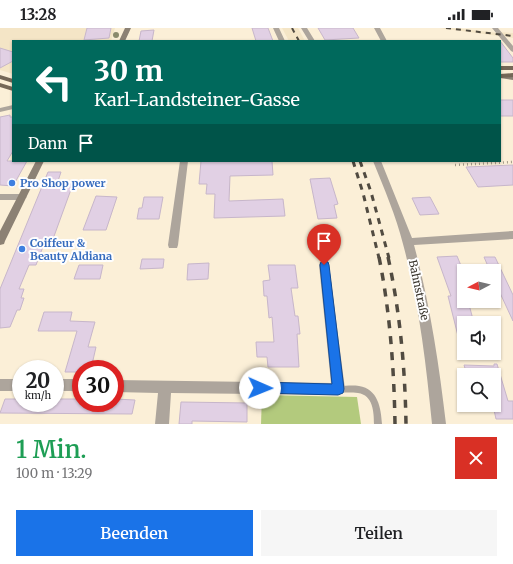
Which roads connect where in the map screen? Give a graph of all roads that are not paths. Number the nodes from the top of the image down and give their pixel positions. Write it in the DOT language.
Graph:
graph roads {
  1 [pos="128,28"];
  2 [pos="276,28"];
  3 [pos="304,28"];
  4 [pos="377,28"];
  5 [pos="495,28"];
  6 [pos="122,40"];
  7 [pos="282,40"];
  8 [pos="311,40"];
  9 [pos="383,40"];
  10 [pos="513,50"];
  11 [pos="513,68"];
  12 [pos="501,73"];
  13 [pos="501,73"];
  14 [pos="501,73"];
  15 [pos="513,75"];
  16 [pos="0,77"];
  17 [pos="513,78"];
  18 [pos="12,80"];
  19 [pos="0,85"];
  20 [pos="12,89"];
  21 [pos="12,107"];
  22 [pos="0,110"];
  23 [pos="40,162"];
  24 [pos="184,162"];
  25 [pos="377,162"];
  26 [pos="0,197"];
  27 [pos="22,197"];
  28 [pos="513,235"];
  29 [pos="0,241"];
  30 [pos="408,242"];
  31 [pos="173,245"];
  32 [pos="324,265"];
  33 [pos="0,385"];
  34 [pos="12,385"];
  35 [pos="124,386"];
  36 [pos="165,386"];
  37 [pos="338,389"];
  38 [pos="162,424"];
  39 [pos="378,424"];
  40 [pos="438,424"];
  1 -- 6 [label="street"];
  2 -- 7 [label="street"];
  3 -- 8 [label="street"];
  4 -- 9 [label="street"];
  5 -- 10 [label="street"];
  11 -- 12 [label="main road"];
  13 -- 15 [label="main road"];
  14 -- 17 [label="street"];
  16 -- 18 [label="main road"];
  19 -- 20 [label="main road"];
  21 -- 22 [label="street"];
  23 -- 27 [label="street"];
  24 -- 31 [label="street"];
  25 -- 30 [label="street, Bahnstraße"];
  26 -- 27 [label="street"];
  27 -- 29 [label="street"];
  28 -- 30 [label="street"];
  30 -- 40 [label="street, Bahnstraße"];
  32 -- 37 [label="street"];
  33 -- 34 [label="street"];
  35 -- 36 [label="street"];
  36 -- 37 [label="street"];
  36 -- 38 [label="street"];
  37 -- 39 [label="lane"];
}
